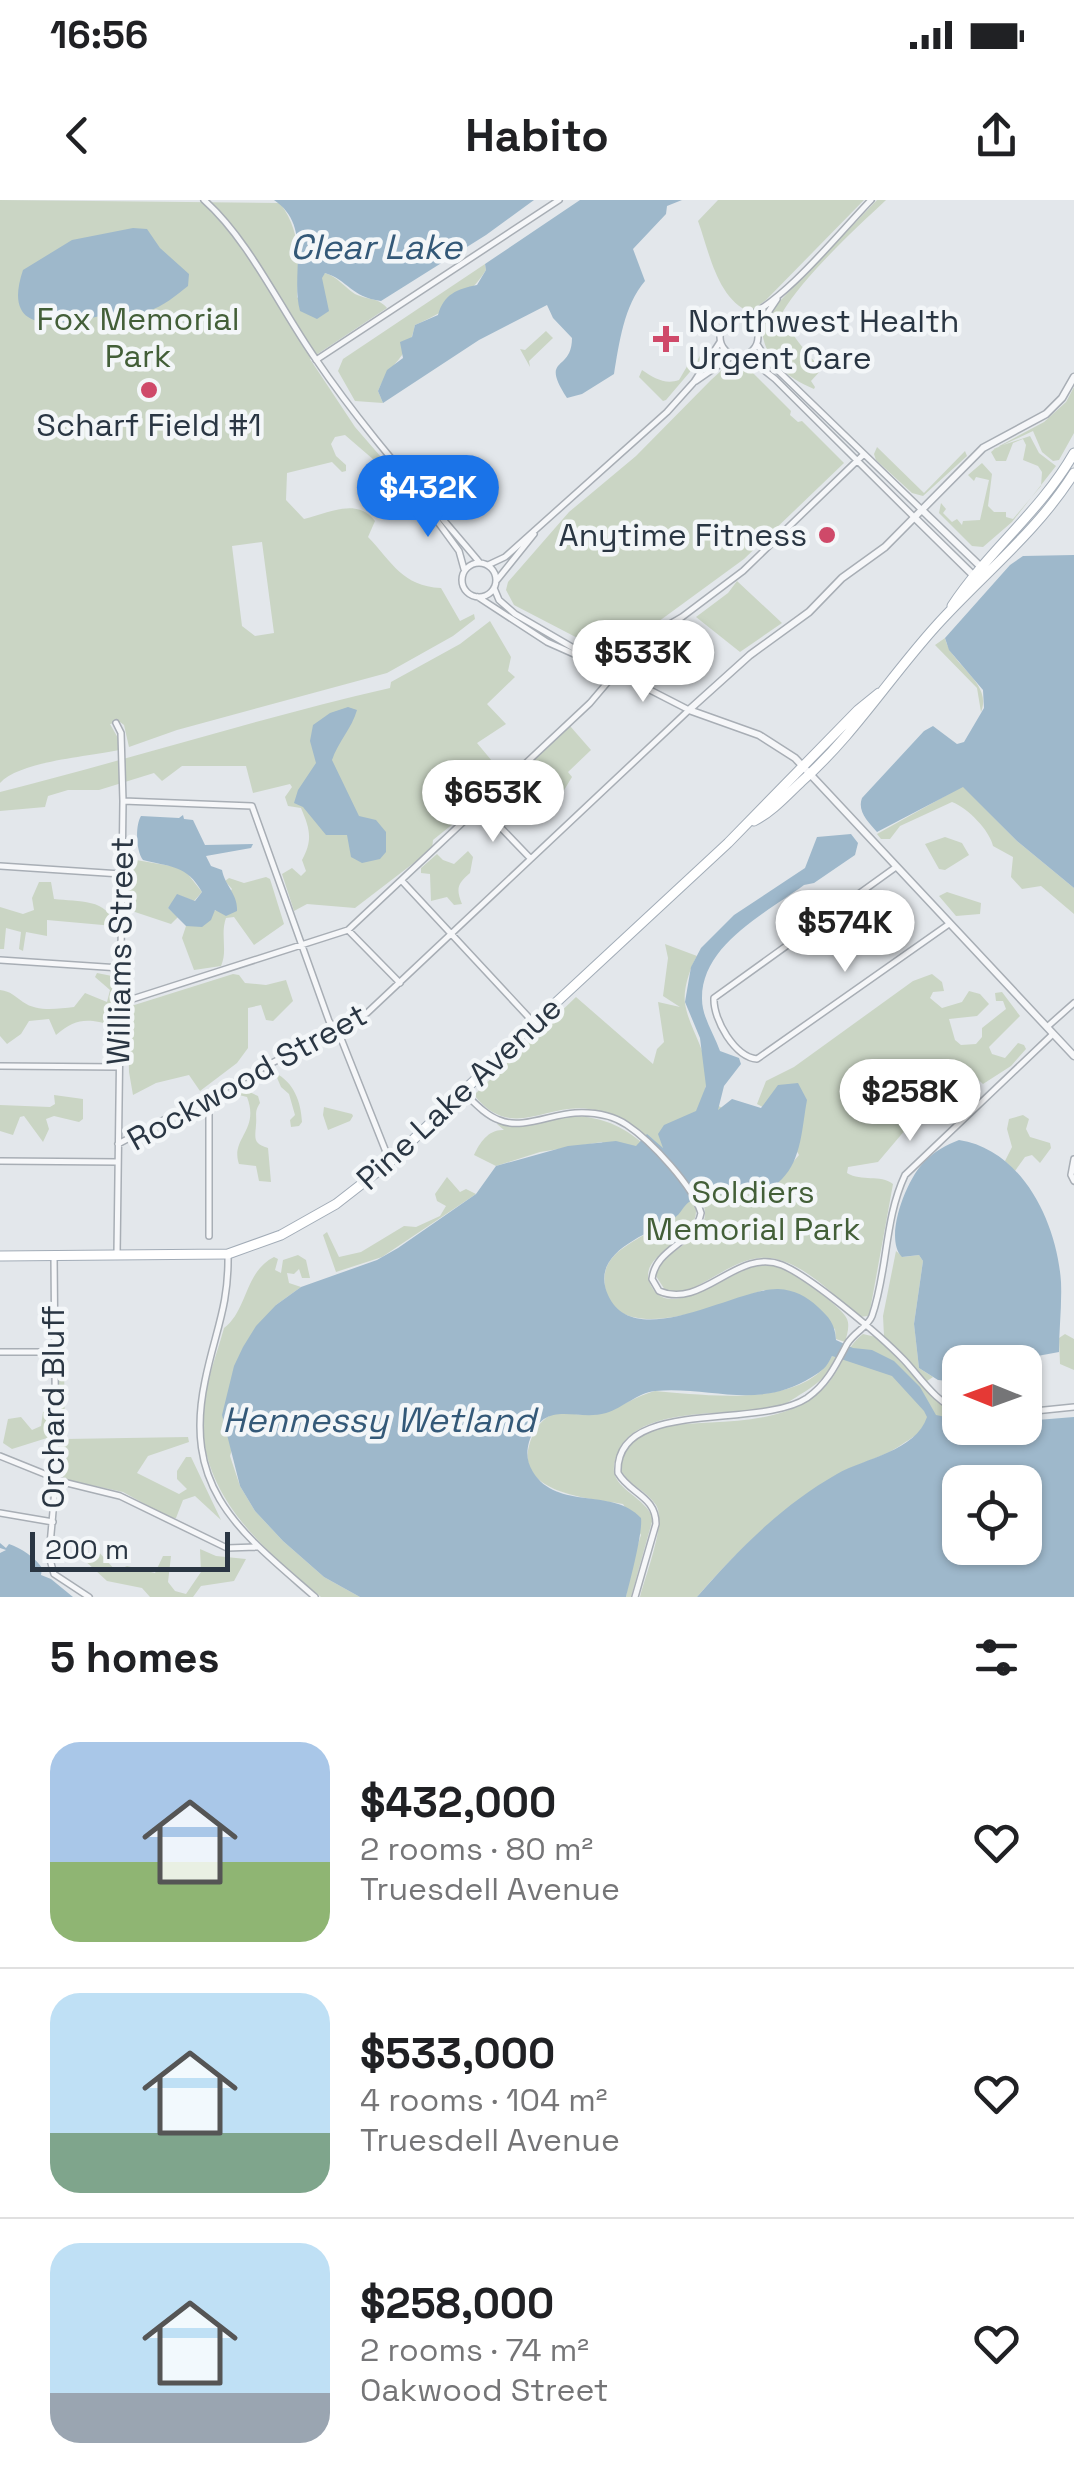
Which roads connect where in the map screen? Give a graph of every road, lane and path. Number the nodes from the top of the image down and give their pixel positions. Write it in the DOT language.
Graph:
graph roads {
  1 [pos="204,200"];
  2 [pos="558,200"];
  3 [pos="871,200"];
  4 [pos="782,292"];
  5 [pos="744,318"];
  6 [pos="757,329"];
  7 [pos="720,342"];
  8 [pos="757,344"];
  9 [pos="733,355"];
  10 [pos="745,355"];
  11 [pos="316,360"];
  12 [pos="1074,376"];
  13 [pos="694,382"];
  14 [pos="810,401"];
  15 [pos="804,408"];
  16 [pos="1074,453"];
  17 [pos="864,454"];
  18 [pos="857,462"];
  19 [pos="1074,473"];
  20 [pos="1074,481"];
  21 [pos="1056,499"];
  22 [pos="423,500"];
  23 [pos="922,510"];
  24 [pos="914,518"];
  25 [pos="538,527"];
  26 [pos="480,563"];
  27 [pos="488,565"];
  28 [pos="465,571"];
  29 [pos="985,571"];
  30 [pos="977,579"];
  31 [pos="495,584"];
  32 [pos="478,597"];
  33 [pos="613,671"];
  34 [pos="689,710"];
  35 [pos="116,723"];
  36 [pos="806,770"];
  37 [pos="123,801"];
  38 [pos="480,806"];
  39 [pos="531,859"];
  40 [pos="0,866"];
  41 [pos="896,868"];
  42 [pos="121,874"];
  43 [pos="402,881"];
  44 [pos="949,924"];
  45 [pos="348,930"];
  46 [pos="450,934"];
  47 [pos="301,946"];
  48 [pos="0,960"];
  49 [pos="120,968"];
  50 [pos="400,983"];
  51 [pos="1074,1003"];
  52 [pos="120,1004"];
  53 [pos="534,1023"];
  54 [pos="1047,1027"];
  55 [pos="334,1030"];
  56 [pos="1053,1034"];
  57 [pos="1074,1056"];
  58 [pos="0,1066"];
  59 [pos="119,1067"];
  60 [pos="462,1092"];
  61 [pos="210,1095"];
  62 [pos="118,1144"];
  63 [pos="1074,1159"];
  64 [pos="0,1161"];
  65 [pos="118,1162"];
  66 [pos="390,1162"];
  67 [pos="1074,1181"];
  68 [pos="209,1236"];
  69 [pos="228,1254"];
  70 [pos="0,1256"];
  71 [pos="54,1256"];
  72 [pos="116,1256"];
  73 [pos="864,1326"];
  74 [pos="0,1352"];
  75 [pos="54,1352"];
  76 [pos="942,1402"];
  77 [pos="1074,1407"];
  78 [pos="1042,1410"];
  79 [pos="0,1456"];
  80 [pos="56,1478"];
  81 [pos="0,1513"];
  82 [pos="53,1522"];
  83 [pos="256,1547"];
  84 [pos="89,1597"];
  85 [pos="315,1597"];
  86 [pos="636,1597"];
  1 -- 11 [label="street"];
  2 -- 11 [label="street"];
  3 -- 4 [label="street"];
  4 -- 5 [label="street"];
  4 -- 6 [label="street"];
  5 -- 6 [label="street"];
  5 -- 7 [label="street"];
  6 -- 8 [label="street"];
  7 -- 9 [label="street"];
  7 -- 13 [label="street"];
  8 -- 10 [label="street"];
  8 -- 14 [label="street"];
  9 -- 10 [label="street"];
  9 -- 13 [label="street"];
  10 -- 15 [label="street"];
  11 -- 22 [label="street"];
  12 -- 23 [label="street"];
  13 -- 25 [label="street"];
  14 -- 15 [label="street"];
  14 -- 17 [label="street"];
  15 -- 18 [label="street"];
  16 -- 29 [label="main road, Pine Lake Avenue"];
  17 -- 18 [label="street"];
  17 -- 23 [label="street"];
  18 -- 24 [label="street"];
  18 -- 33 [label="street"];
  19 -- 21 [label="main road, Pine Lake Avenue"];
  20 -- 21 [label="main road"];
  21 -- 29 [label="main road, Pine Lake Avenue"];
  22 -- 26 [label="street"];
  22 -- 28 [label="street"];
  23 -- 24 [label="street"];
  23 -- 29 [label="street"];
  24 -- 30 [label="street"];
  24 -- 34 [label="street"];
  25 -- 27 [label="street"];
  25 -- 31 [label="street"];
  26 -- 27 [label="street"];
  26 -- 28 [label="street"];
  27 -- 31 [label="street"];
  28 -- 32 [label="street"];
  29 -- 30 [label="main road, Pine Lake Avenue"];
  30 -- 36 [label="main road, Pine Lake Avenue"];
  31 -- 32 [label="street"];
  31 -- 33 [label="street"];
  32 -- 33 [label="street"];
  33 -- 34 [label="street"];
  33 -- 38 [label="street"];
  34 -- 36 [label="street"];
  34 -- 39 [label="street, Rockwood Street"];
  35 -- 37 [label="street, Williams Street"];
  36 -- 41 [label="street"];
  36 -- 53 [label="main road, Pine Lake Avenue"];
  37 -- 42 [label="street, Williams Street"];
  37 -- 47 [label="street"];
  38 -- 39 [label="street"];
  38 -- 43 [label="street"];
  39 -- 46 [label="street, Rockwood Street"];
  40 -- 42 [label="street"];
  41 -- 44 [label="street"];
  41 -- 44 [label="street"];
  42 -- 49 [label="street, Williams Street"];
  43 -- 45 [label="street"];
  43 -- 46 [label="street"];
  44 -- 54 [label="street"];
  45 -- 47 [label="street"];
  45 -- 50 [label="street"];
  46 -- 50 [label="street, Rockwood Street"];
  46 -- 53 [label="street"];
  47 -- 52 [label="street"];
  47 -- 55 [label="street"];
  48 -- 49 [label="street"];
  49 -- 52 [label="street, Williams Street"];
  50 -- 55 [label="street, Rockwood Street"];
  51 -- 54 [label="street"];
  52 -- 59 [label="street, Williams Street"];
  53 -- 60 [label="main road, Pine Lake Avenue"];
  54 -- 56 [label="street"];
  55 -- 61 [label="street, Rockwood Street"];
  55 -- 66 [label="street"];
  56 -- 57 [label="street"];
  56 -- 73 [label="street"];
  58 -- 59 [label="street"];
  59 -- 62 [label="street, Williams Street"];
  60 -- 66 [label="main road, Pine Lake Avenue"];
  60 -- 73 [label="street"];
  61 -- 62 [label="street, Rockwood Street"];
  61 -- 68 [label="street"];
  62 -- 65 [label="street, Rockwood Street"];
  63 -- 67 [label="street"];
  64 -- 65 [label="street, Rockwood Street"];
  65 -- 72 [label="street"];
  66 -- 69 [label="main road, Pine Lake Avenue"];
  69 -- 72 [label="main road, Pine Lake Avenue"];
  69 -- 83 [label="street"];
  70 -- 71 [label="main road, Pine Lake Avenue"];
  71 -- 72 [label="main road, Pine Lake Avenue"];
  71 -- 75 [label="street, Orchard Bluff"];
  73 -- 76 [label="street"];
  73 -- 86 [label="street"];
  74 -- 75 [label="street"];
  75 -- 80 [label="street, Orchard Bluff"];
  77 -- 78 [label="street"];
  79 -- 80 [label="street"];
  80 -- 82 [label="street, Orchard Bluff"];
  80 -- 83 [label="street"];
  81 -- 82 [label="street"];
  82 -- 84 [label="street, Orchard Bluff"];
  83 -- 85 [label="street"];
}
